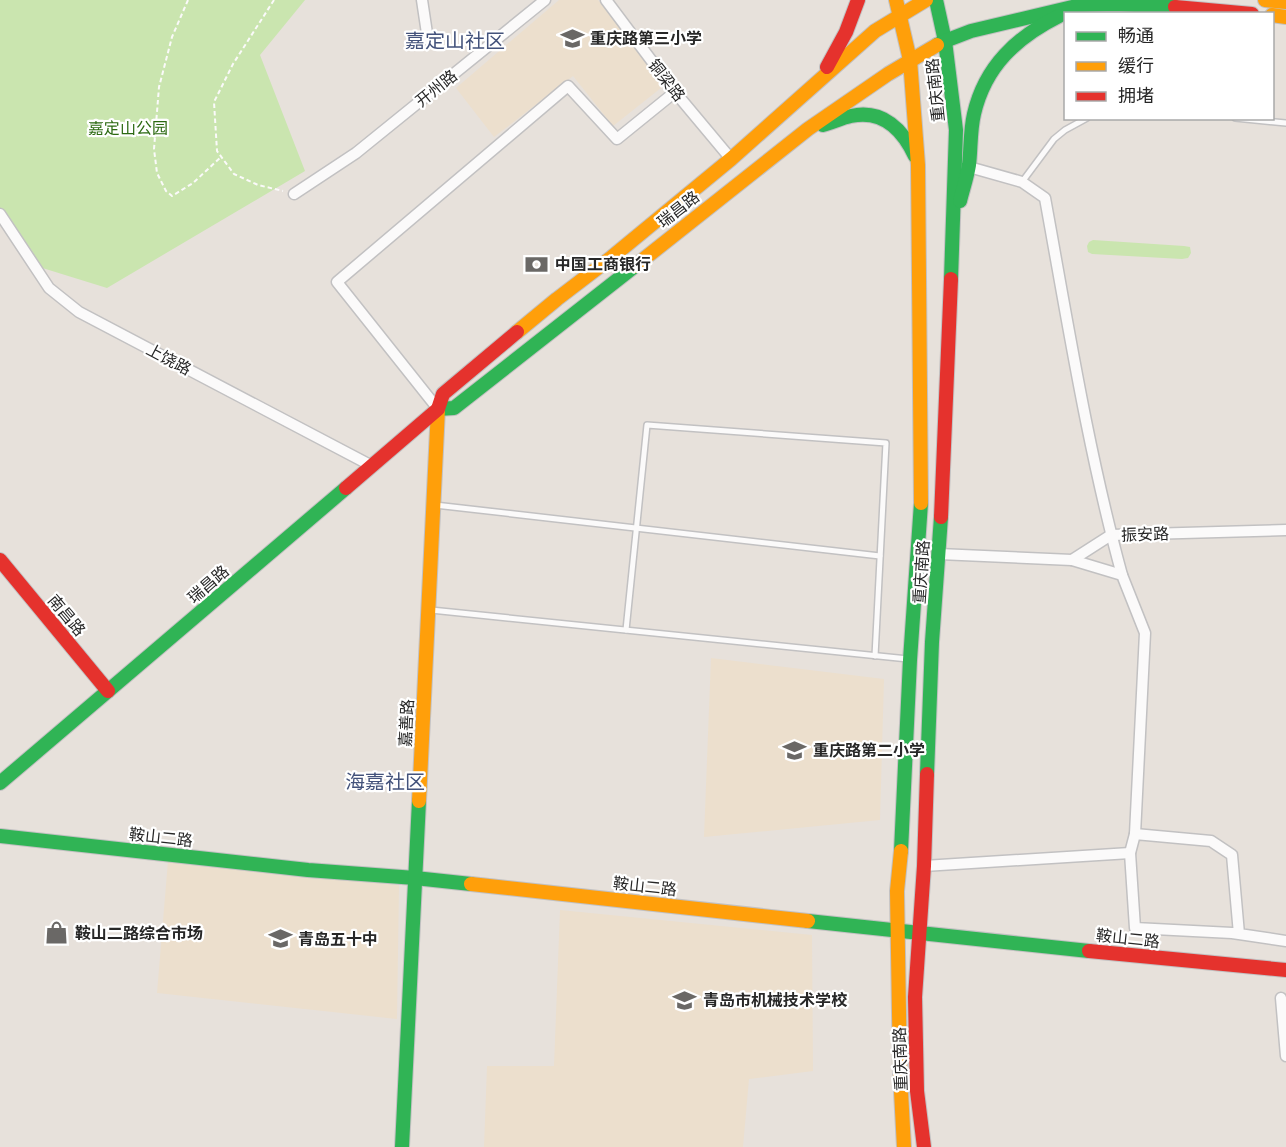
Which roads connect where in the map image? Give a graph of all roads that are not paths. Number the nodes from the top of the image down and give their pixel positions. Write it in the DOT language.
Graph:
graph roads {
  1 [pos="422,0"];
  2 [pos="545,0"];
  3 [pos="606,0"];
  4 [pos="858,0"];
  5 [pos="896,0"];
  6 [pos="926,0"];
  7 [pos="936,0"];
  8 [pos="1265,0"];
  9 [pos="1286,2"];
  10 [pos="1081,5"];
  11 [pos="1067,12"];
  12 [pos="1231,12"];
  13 [pos="1064,14"];
  14 [pos="900,16"];
  15 [pos="428,40"];
  16 [pos="945,41"];
  17 [pos="910,60"];
  18 [pos="822,76"];
  19 [pos="675,92"];
  20 [pos="1082,120"];
  21 [pos="1255,120"];
  22 [pos="1286,123"];
  23 [pos="808,129"];
  24 [pos="731,159"];
  25 [pos="918,165"];
  26 [pos="969,167"];
  27 [pos="1022,182"];
  28 [pos="294,194"];
  29 [pos="0,214"];
  30 [pos="952,234"];
  31 [pos="438,409"];
  32 [pos="372,465"];
  33 [pos="433,504"];
  34 [pos="636,528"];
  35 [pos="1286,530"];
  36 [pos="1111,535"];
  37 [pos="939,554"];
  38 [pos="880,556"];
  39 [pos="0,560"];
  40 [pos="1072,560"];
  41 [pos="1122,575"];
  42 [pos="428,610"];
  43 [pos="626,630"];
  44 [pos="875,656"];
  45 [pos="910,660"];
  46 [pos="108,691"];
  47 [pos="0,783"];
  48 [pos="1135,834"];
  49 [pos="0,836"];
  50 [pos="1130,853"];
  51 [pos="924,866"];
  52 [pos="415,878"];
  53 [pos="898,931"];
  54 [pos="919,933"];
  55 [pos="1239,934"];
  56 [pos="1286,941"];
  57 [pos="1286,970"];
  58 [pos="1281,998"];
  59 [pos="1286,1056"];
  60 [pos="402,1147"];
  61 [pos="904,1147"];
  62 [pos="924,1147"];
  1 -- 15 [label="street"];
  2 -- 28 [label="street, 开州路"];
  3 -- 19 [label="street, 铜梁路"];
  4 -- 18 [label="main road"];
  5 -- 14 [label="main road, 重庆南路"];
  6 -- 14 [label="main road, 瑞昌路"];
  7 -- 16 [label="main road, 重庆南路"];
  8 -- 9 [label="main road"];
  10 -- 11 [label="main road"];
  10 -- 12 [label="main road"];
  10 -- 16 [label="main road, 瑞昌路"];
  13 -- 26 [label="main road"];
  14 -- 17 [label="main road, 重庆南路"];
  14 -- 18 [label="main road, 瑞昌路"];
  16 -- 17 [label="main road, 瑞昌路"];
  16 -- 30 [label="main road, 重庆南路"];
  17 -- 23 [label="main road, 瑞昌路"];
  17 -- 25 [label="main road, 重庆南路"];
  18 -- 24 [label="main road, 瑞昌路"];
  19 -- 24 [label="street, 铜梁路"];
  19 -- 31 [label="street"];
  20 -- 27 [label="lane"];
  21 -- 22 [label="lane"];
  23 -- 25 [label="main road"];
  23 -- 31 [label="main road, 瑞昌路"];
  24 -- 31 [label="main road, 瑞昌路"];
  25 -- 45 [label="main road, 重庆南路"];
  26 -- 27 [label="street"];
  26 -- 30 [label="main road"];
  27 -- 36 [label="street"];
  29 -- 32 [label="street, 上饶路"];
  30 -- 37 [label="main road, 重庆南路"];
  31 -- 32 [label="main road, 瑞昌路"];
  31 -- 33 [label="main road, 嘉善路"];
  32 -- 46 [label="main road, 瑞昌路"];
  33 -- 34 [label="lane"];
  33 -- 42 [label="main road, 嘉善路"];
  34 -- 38 [label="lane"];
  34 -- 38 [label="lane"];
  34 -- 43 [label="lane"];
  35 -- 36 [label="street, 振安路"];
  36 -- 40 [label="street, 振安路"];
  36 -- 41 [label="street"];
  37 -- 40 [label="street"];
  37 -- 51 [label="main road, 重庆南路"];
  38 -- 44 [label="lane"];
  39 -- 46 [label="main road, 南昌路"];
  40 -- 41 [label="street"];
  41 -- 48 [label="street"];
  42 -- 43 [label="lane"];
  42 -- 52 [label="main road, 嘉善路"];
  43 -- 44 [label="lane"];
  44 -- 45 [label="lane"];
  45 -- 53 [label="main road, 重庆南路"];
  46 -- 47 [label="main road, 瑞昌路"];
  48 -- 50 [label="street"];
  48 -- 55 [label="street"];
  49 -- 52 [label="main road, 鞍山二路"];
  50 -- 51 [label="street"];
  50 -- 55 [label="street"];
  51 -- 54 [label="main road, 重庆南路"];
  52 -- 53 [label="main road, 鞍山二路"];
  52 -- 60 [label="main road, 嘉善路"];
  53 -- 54 [label="main road, 鞍山二路"];
  53 -- 61 [label="main road, 重庆南路"];
  54 -- 57 [label="main road, 鞍山二路"];
  54 -- 62 [label="main road, 重庆南路"];
  55 -- 56 [label="street"];
  58 -- 59 [label="street"];
}
